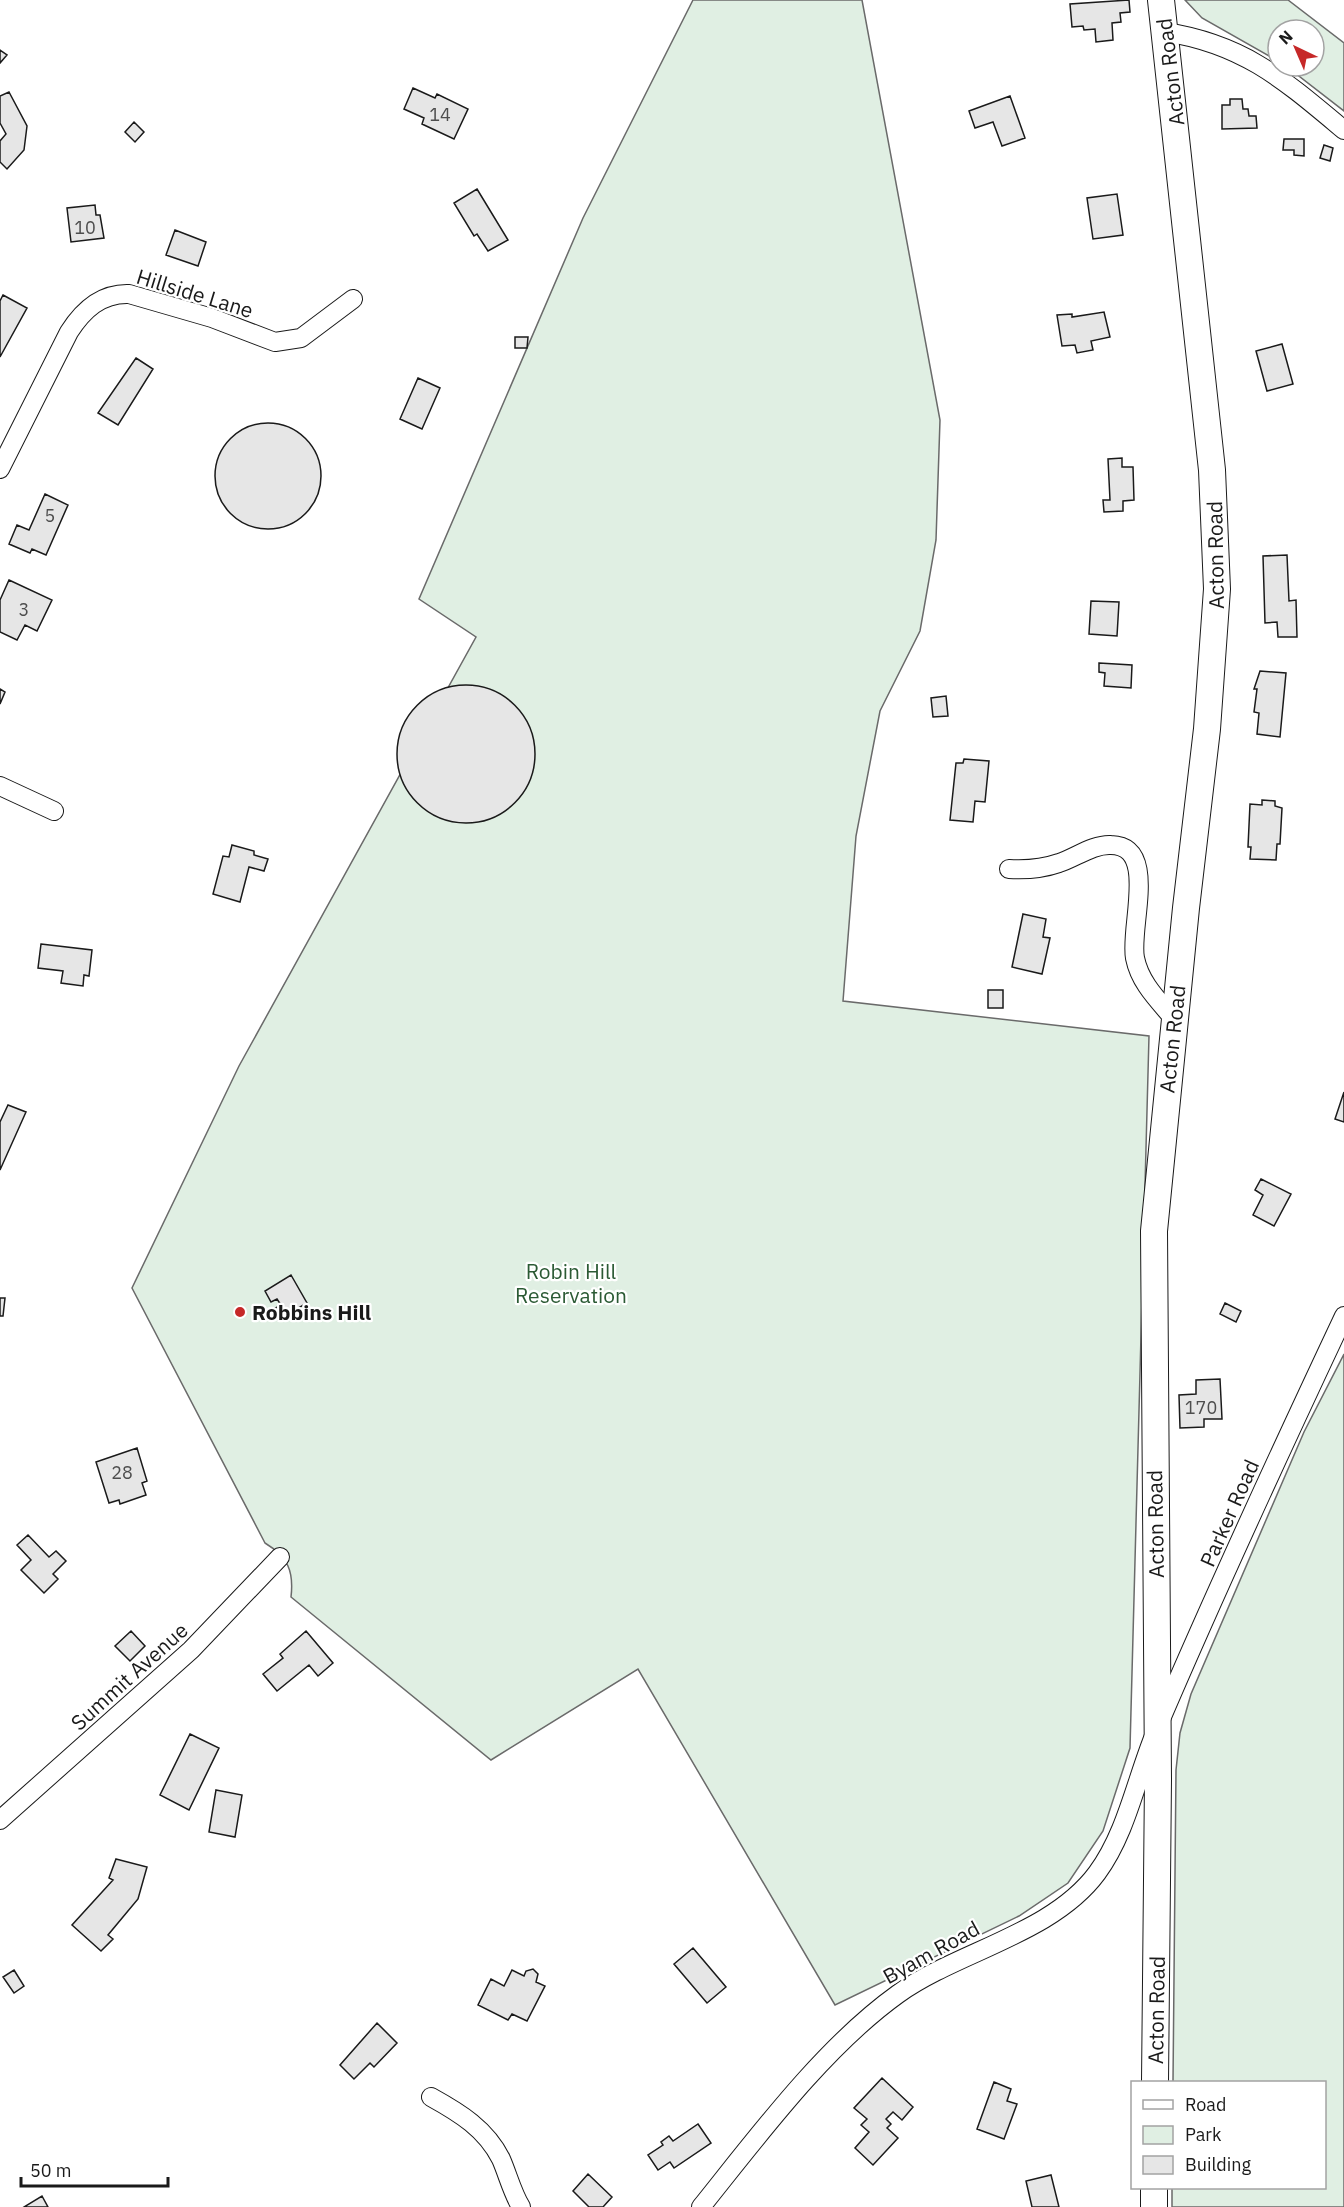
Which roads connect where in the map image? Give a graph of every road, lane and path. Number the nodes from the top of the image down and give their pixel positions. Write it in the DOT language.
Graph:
graph roads {
  1 [pos="1161,0"];
  2 [pos="1165,32"];
  3 [pos="1344,130"];
  4 [pos="353,299"];
  5 [pos="0,469"];
  6 [pos="0,786"];
  7 [pos="54,811"];
  8 [pos="1009,869"];
  9 [pos="1174,1019"];
  10 [pos="1344,1316"];
  11 [pos="280,1557"];
  12 [pos="1157,1729"];
  13 [pos="0,1820"];
  14 [pos="1155,2081"];
  15 [pos="432,2097"];
  16 [pos="1154,2189"];
  17 [pos="521,2207"];
  18 [pos="701,2207"];
  19 [pos="1154,2207"];
  1 -- 2 [label="main road, Acton Road"];
  2 -- 3 [label="street"];
  2 -- 9 [label="main road, Acton Road"];
  4 -- 5 [label="street, Hillside Lane"];
  6 -- 7 [label="street"];
  8 -- 9 [label="street"];
  9 -- 12 [label="main road, Acton Road"];
  10 -- 12 [label="street, Parker Road"];
  11 -- 13 [label="street, Summit Avenue"];
  12 -- 14 [label="main road, Acton Road"];
  12 -- 18 [label="street, Byam Road"];
  15 -- 17 [label="street"];
  16 -- 19 [label="main road"];
}
